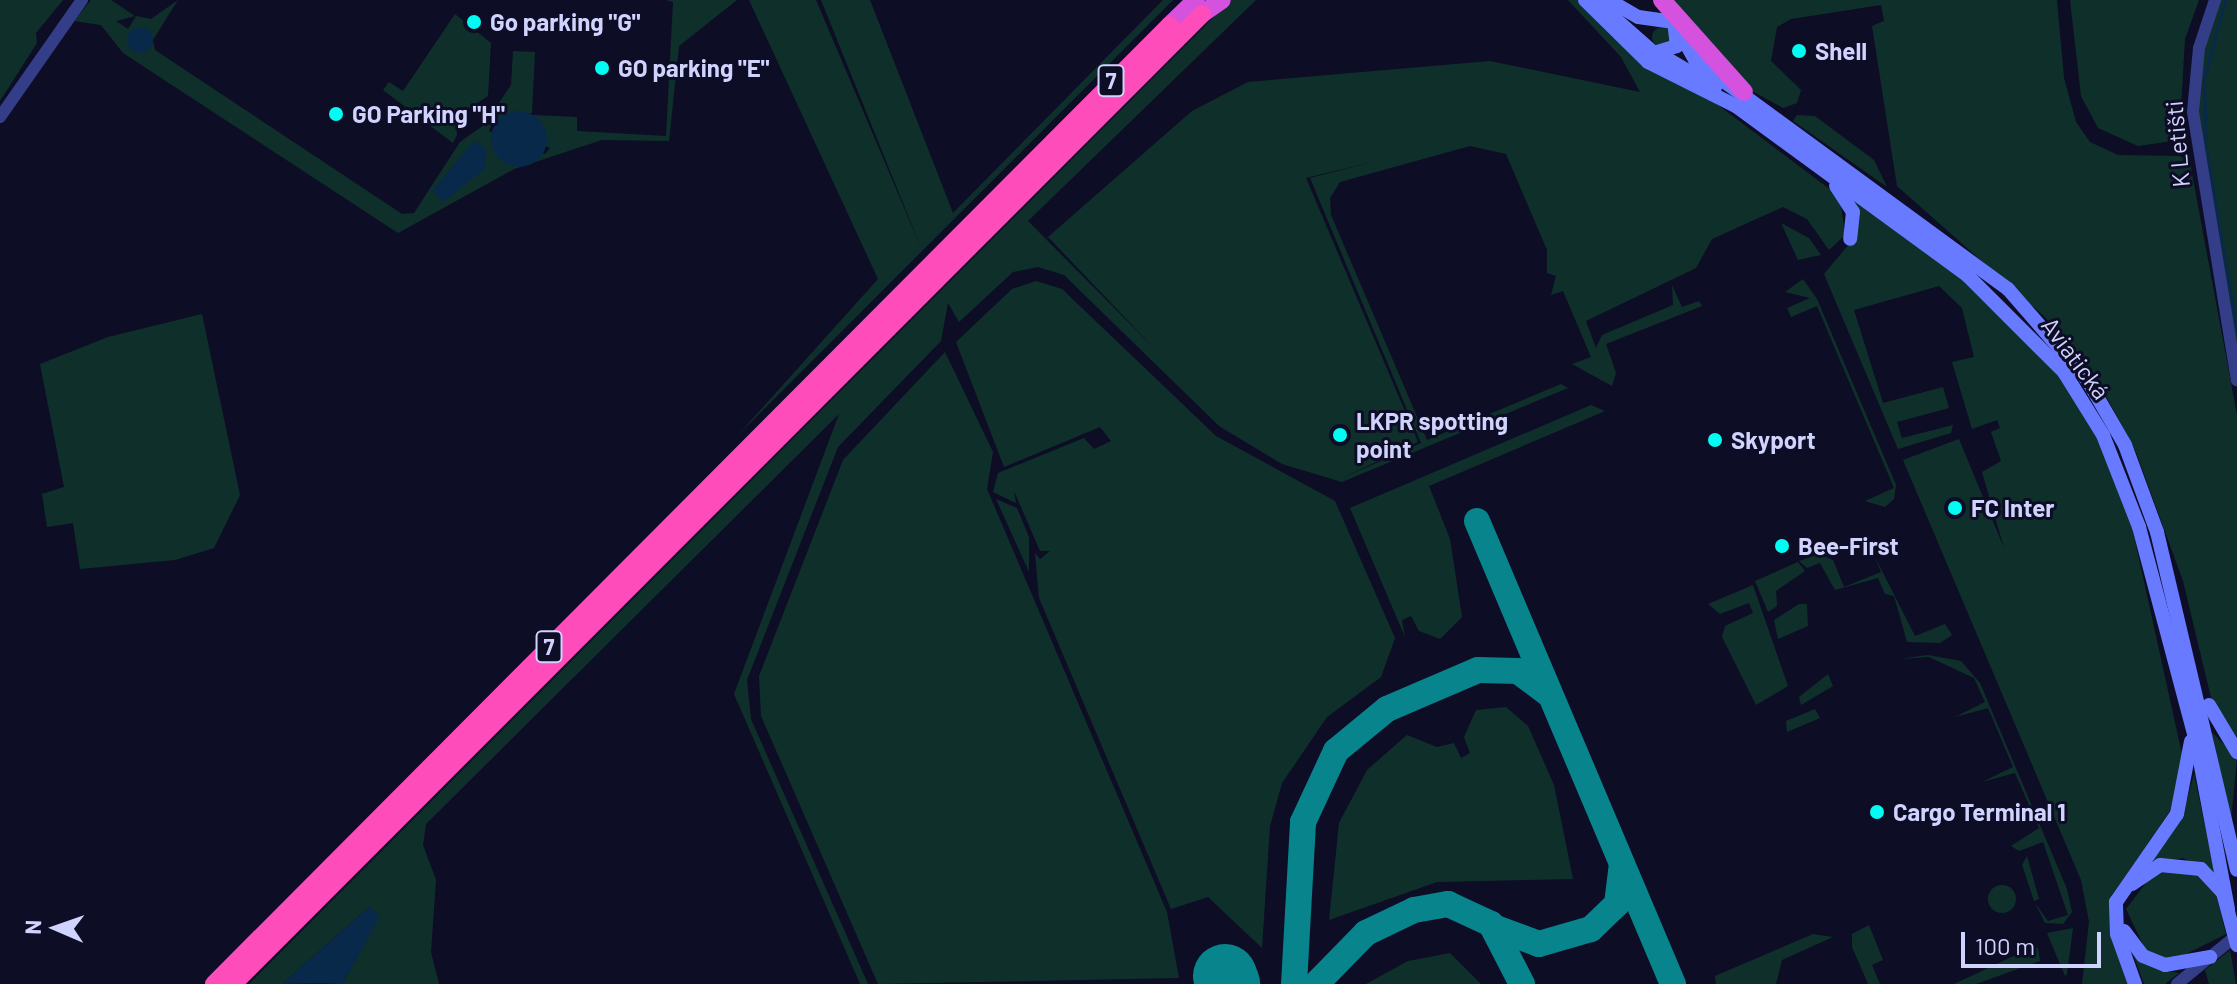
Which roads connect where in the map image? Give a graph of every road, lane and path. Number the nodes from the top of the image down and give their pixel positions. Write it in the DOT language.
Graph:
graph roads {
  1 [pos="82,0"];
  2 [pos="1220,0"];
  3 [pos="1585,0"];
  4 [pos="1594,0"];
  5 [pos="1608,0"];
  6 [pos="1646,0"];
  7 [pos="1662,0"];
  8 [pos="2215,0"];
  9 [pos="1196,5"];
  10 [pos="1669,24"];
  11 [pos="1644,43"];
  12 [pos="1658,55"];
  13 [pos="1740,99"];
  14 [pos="0,117"];
  15 [pos="1824,169"];
  16 [pos="1850,239"];
  17 [pos="2237,380"];
  18 [pos="2177,609"];
  19 [pos="2192,732"];
  20 [pos="2237,752"];
  21 [pos="2237,870"];
  22 [pos="2228,909"];
  23 [pos="2124,931"];
  24 [pos="2237,935"];
  25 [pos="2237,945"];
  26 [pos="2210,957"];
  27 [pos="214,984"];
  28 [pos="233,984"];
  29 [pos="2138,984"];
  30 [pos="2177,984"];
  1 -- 14 [label="street"];
  2 -- 9 [label="highway"];
  3 -- 13 [label="main road, Aviatická"];
  4 -- 11 [label="main road"];
  5 -- 10 [label="main road"];
  6 -- 10 [label="highway"];
  7 -- 13 [label="highway"];
  8 -- 17 [label="street, K Letišti"];
  9 -- 27 [label="highway, 7"];
  9 -- 28 [label="highway, 7"];
  10 -- 11 [label="main road"];
  10 -- 12 [label="main road"];
  10 -- 13 [label="main road, Aviatická"];
  11 -- 12 [label="main road"];
  12 -- 13 [label="main road"];
  13 -- 15 [label="main road, Aviatická"];
  13 -- 18 [label="main road, Aviatická"];
  15 -- 16 [label="main road"];
  15 -- 19 [label="main road, Aviatická"];
  18 -- 20 [label="main road"];
  18 -- 21 [label="main road, Aviatická"];
  19 -- 22 [label="main road, Aviatická"];
  19 -- 29 [label="main road"];
  22 -- 23 [label="main road"];
  22 -- 25 [label="main road, Aviatická"];
  23 -- 26 [label="main road"];
  23 -- 29 [label="main road"];
  24 -- 26 [label="street"];
  26 -- 30 [label="street"];
}
